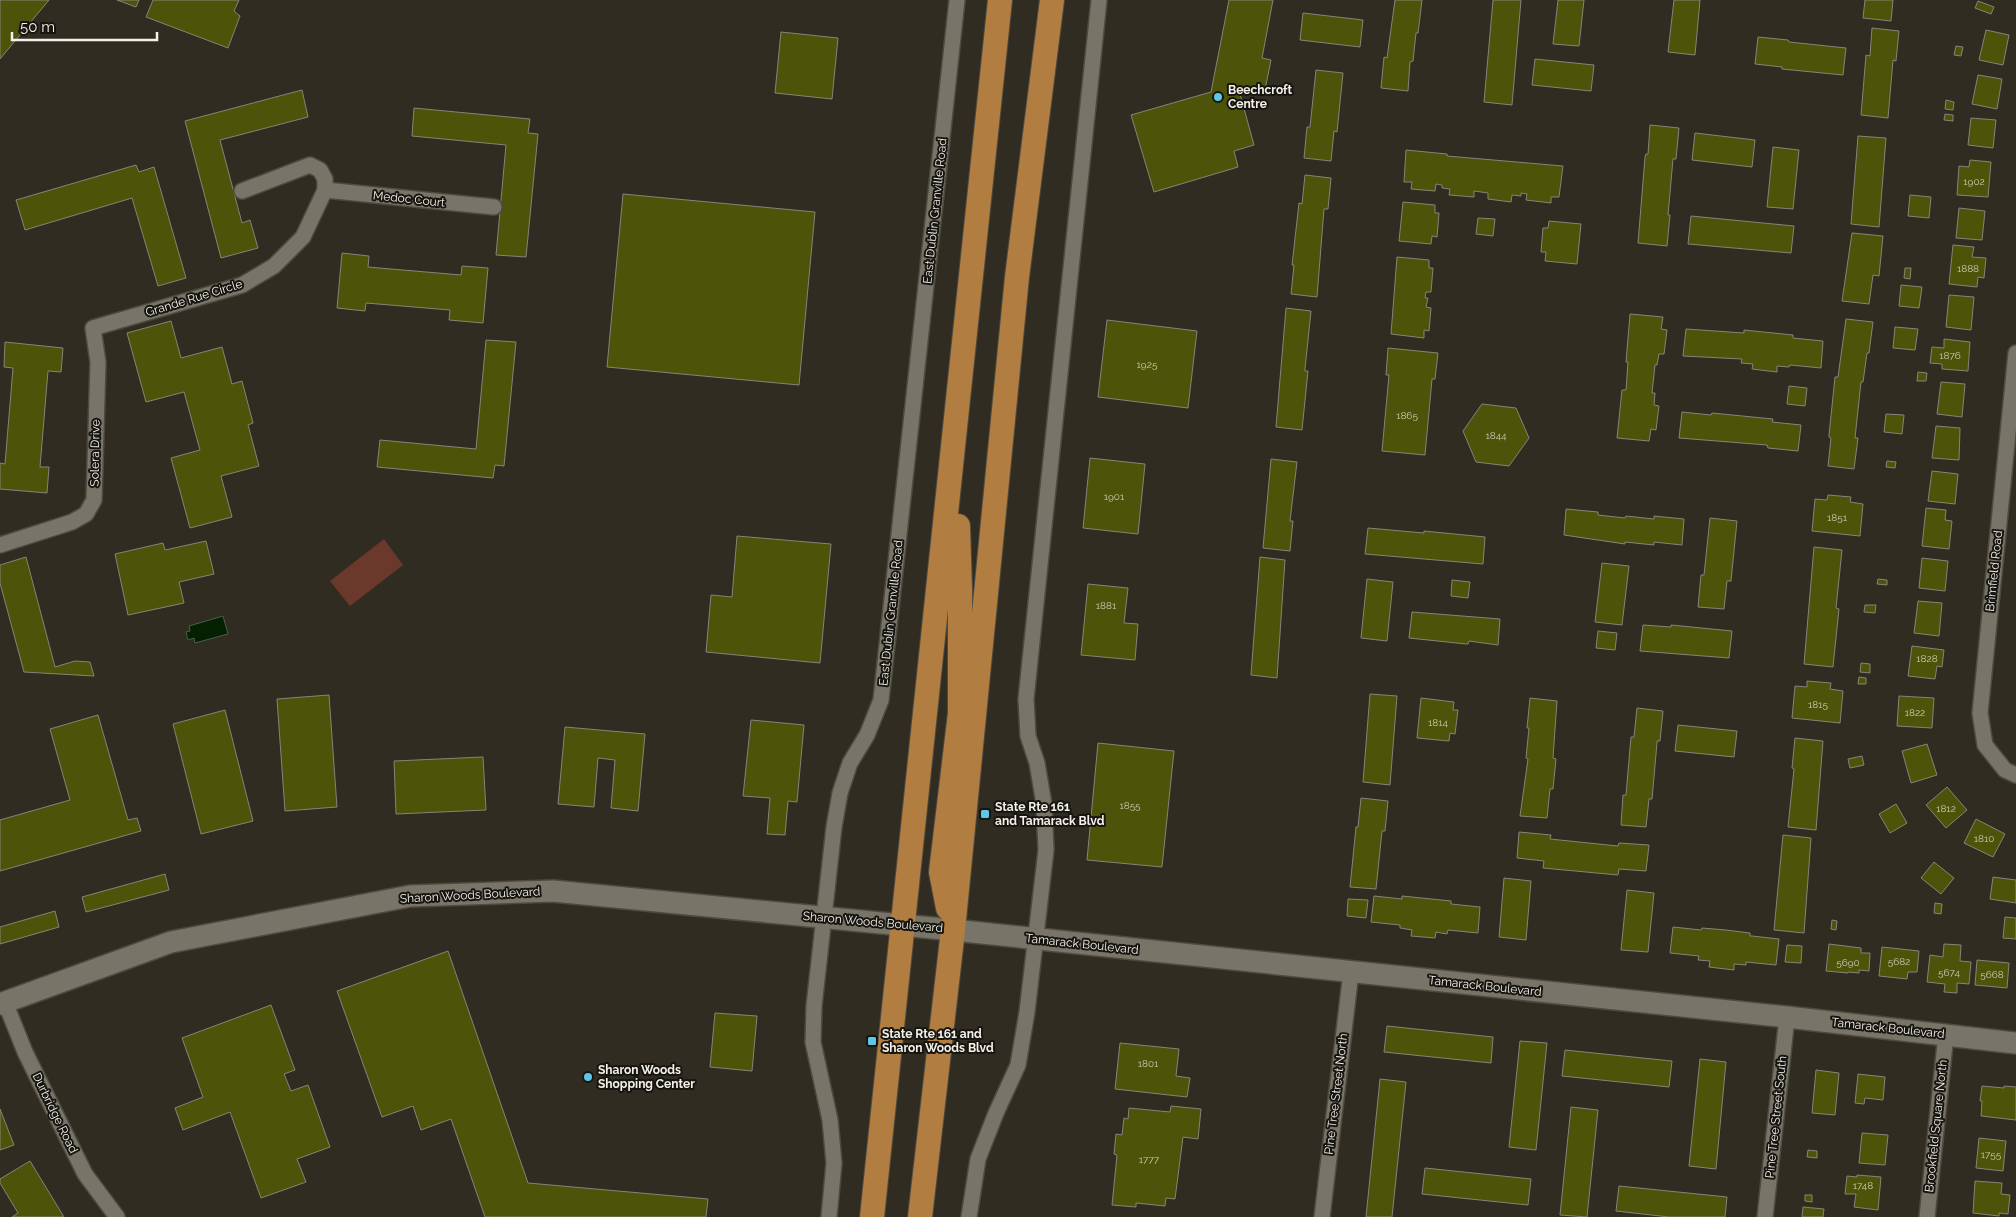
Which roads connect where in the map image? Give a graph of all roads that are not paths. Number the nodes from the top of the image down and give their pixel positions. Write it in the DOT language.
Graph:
graph roads {
  1 [pos="957,0"];
  2 [pos="1000,0"];
  3 [pos="1042,0"];
  4 [pos="1052,0"];
  5 [pos="1099,0"];
  6 [pos="1042,78"];
  7 [pos="325,190"];
  8 [pos="242,191"];
  9 [pos="494,207"];
  10 [pos="93,328"];
  11 [pos="2016,353"];
  12 [pos="954,432"];
  13 [pos="0,545"];
  14 [pos="2016,775"];
  15 [pos="824,918"];
  16 [pos="905,925"];
  17 [pos="953,930"];
  18 [pos="1034,939"];
  19 [pos="1351,972"];
  20 [pos="3,1003"];
  21 [pos="1787,1017"];
  22 [pos="1946,1034"];
  23 [pos="2016,1043"];
  24 [pos="117,1217"];
  25 [pos="828,1217"];
  26 [pos="872,1217"];
  27 [pos="920,1217"];
  28 [pos="969,1217"];
  29 [pos="1322,1217"];
  30 [pos="1765,1217"];
  31 [pos="1927,1217"];
  1 -- 15 [label="street, East Dublin Granville Road"];
  2 -- 12 [label="main road"];
  3 -- 6 [label="main road"];
  4 -- 6 [label="main road"];
  5 -- 18 [label="street"];
  6 -- 17 [label="main road"];
  7 -- 8 [label="street"];
  7 -- 9 [label="street, Medoc Court"];
  7 -- 10 [label="street, Grande Rue Circle"];
  10 -- 13 [label="street, Solera Drive"];
  11 -- 14 [label="street, Brimfield Road"];
  12 -- 16 [label="main road"];
  12 -- 17 [label="main road"];
  15 -- 16 [label="street, Sharon Woods Boulevard"];
  15 -- 20 [label="street, Sharon Woods Boulevard"];
  15 -- 25 [label="street, East Dublin Granville Road"];
  16 -- 17 [label="street, Sharon Woods Boulevard"];
  16 -- 26 [label="main road"];
  17 -- 18 [label="street, Tamarack Boulevard"];
  17 -- 27 [label="main road"];
  18 -- 19 [label="street, Tamarack Boulevard"];
  18 -- 28 [label="street"];
  19 -- 21 [label="street, Tamarack Boulevard"];
  19 -- 29 [label="street, Pine Tree Street North"];
  20 -- 24 [label="street, Durbridge Road"];
  21 -- 22 [label="street, Tamarack Boulevard"];
  21 -- 30 [label="street, Pine Tree Street South"];
  22 -- 23 [label="street, Tamarack Boulevard"];
  22 -- 31 [label="street, Brookfield Square North"];
}
